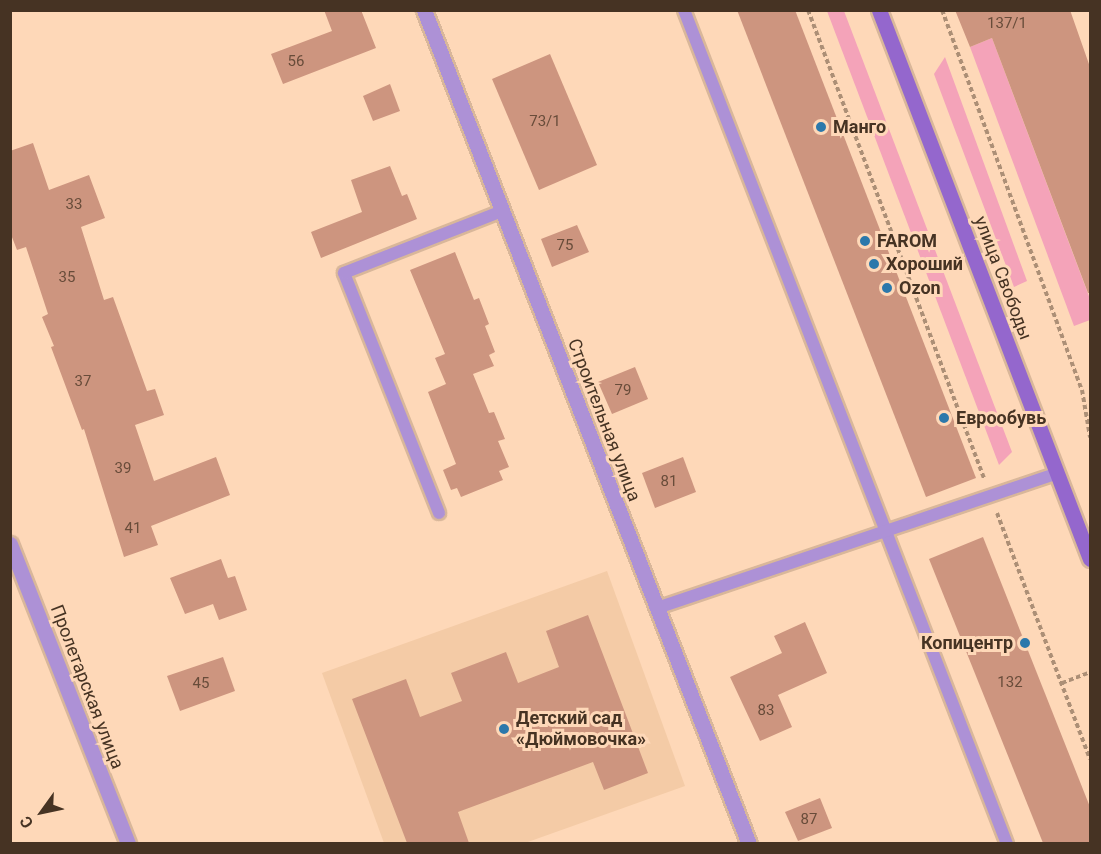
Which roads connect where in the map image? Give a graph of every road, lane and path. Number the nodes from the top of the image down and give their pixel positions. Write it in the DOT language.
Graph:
graph roads {
  1 [pos="424,10"];
  2 [pos="684,10"];
  3 [pos="808,10"];
  4 [pos="879,10"];
  5 [pos="942,10"];
  6 [pos="502,211"];
  7 [pos="1090,437"];
  8 [pos="1057,473"];
  9 [pos="991,495"];
  10 [pos="439,513"];
  11 [pos="886,531"];
  12 [pos="1087,537"];
  13 [pos="10,544"];
  14 [pos="1090,559"];
  15 [pos="657,608"];
  16 [pos="1090,672"];
  17 [pos="1062,683"];
  18 [pos="1090,759"];
  19 [pos="128,843"];
  20 [pos="749,843"];
  21 [pos="1007,843"];
  1 -- 6 [label="street, Строительная улица"];
  2 -- 11 [label="lane"];
  3 -- 9 [label="path"];
  4 -- 8 [label="main road, улица Свободы"];
  5 -- 7 [label="path"];
  6 -- 10 [label="lane"];
  6 -- 15 [label="street, Строительная улица"];
  8 -- 9 [label="lane"];
  8 -- 12 [label="main road, улица Свободы"];
  9 -- 11 [label="lane"];
  9 -- 17 [label="path"];
  11 -- 15 [label="lane"];
  11 -- 21 [label="lane"];
  12 -- 14 [label="main road, улица Свободы"];
  13 -- 19 [label="street, Пролетарская улица"];
  15 -- 20 [label="street, Строительная улица"];
  16 -- 17 [label="path"];
  17 -- 18 [label="path"];
}
